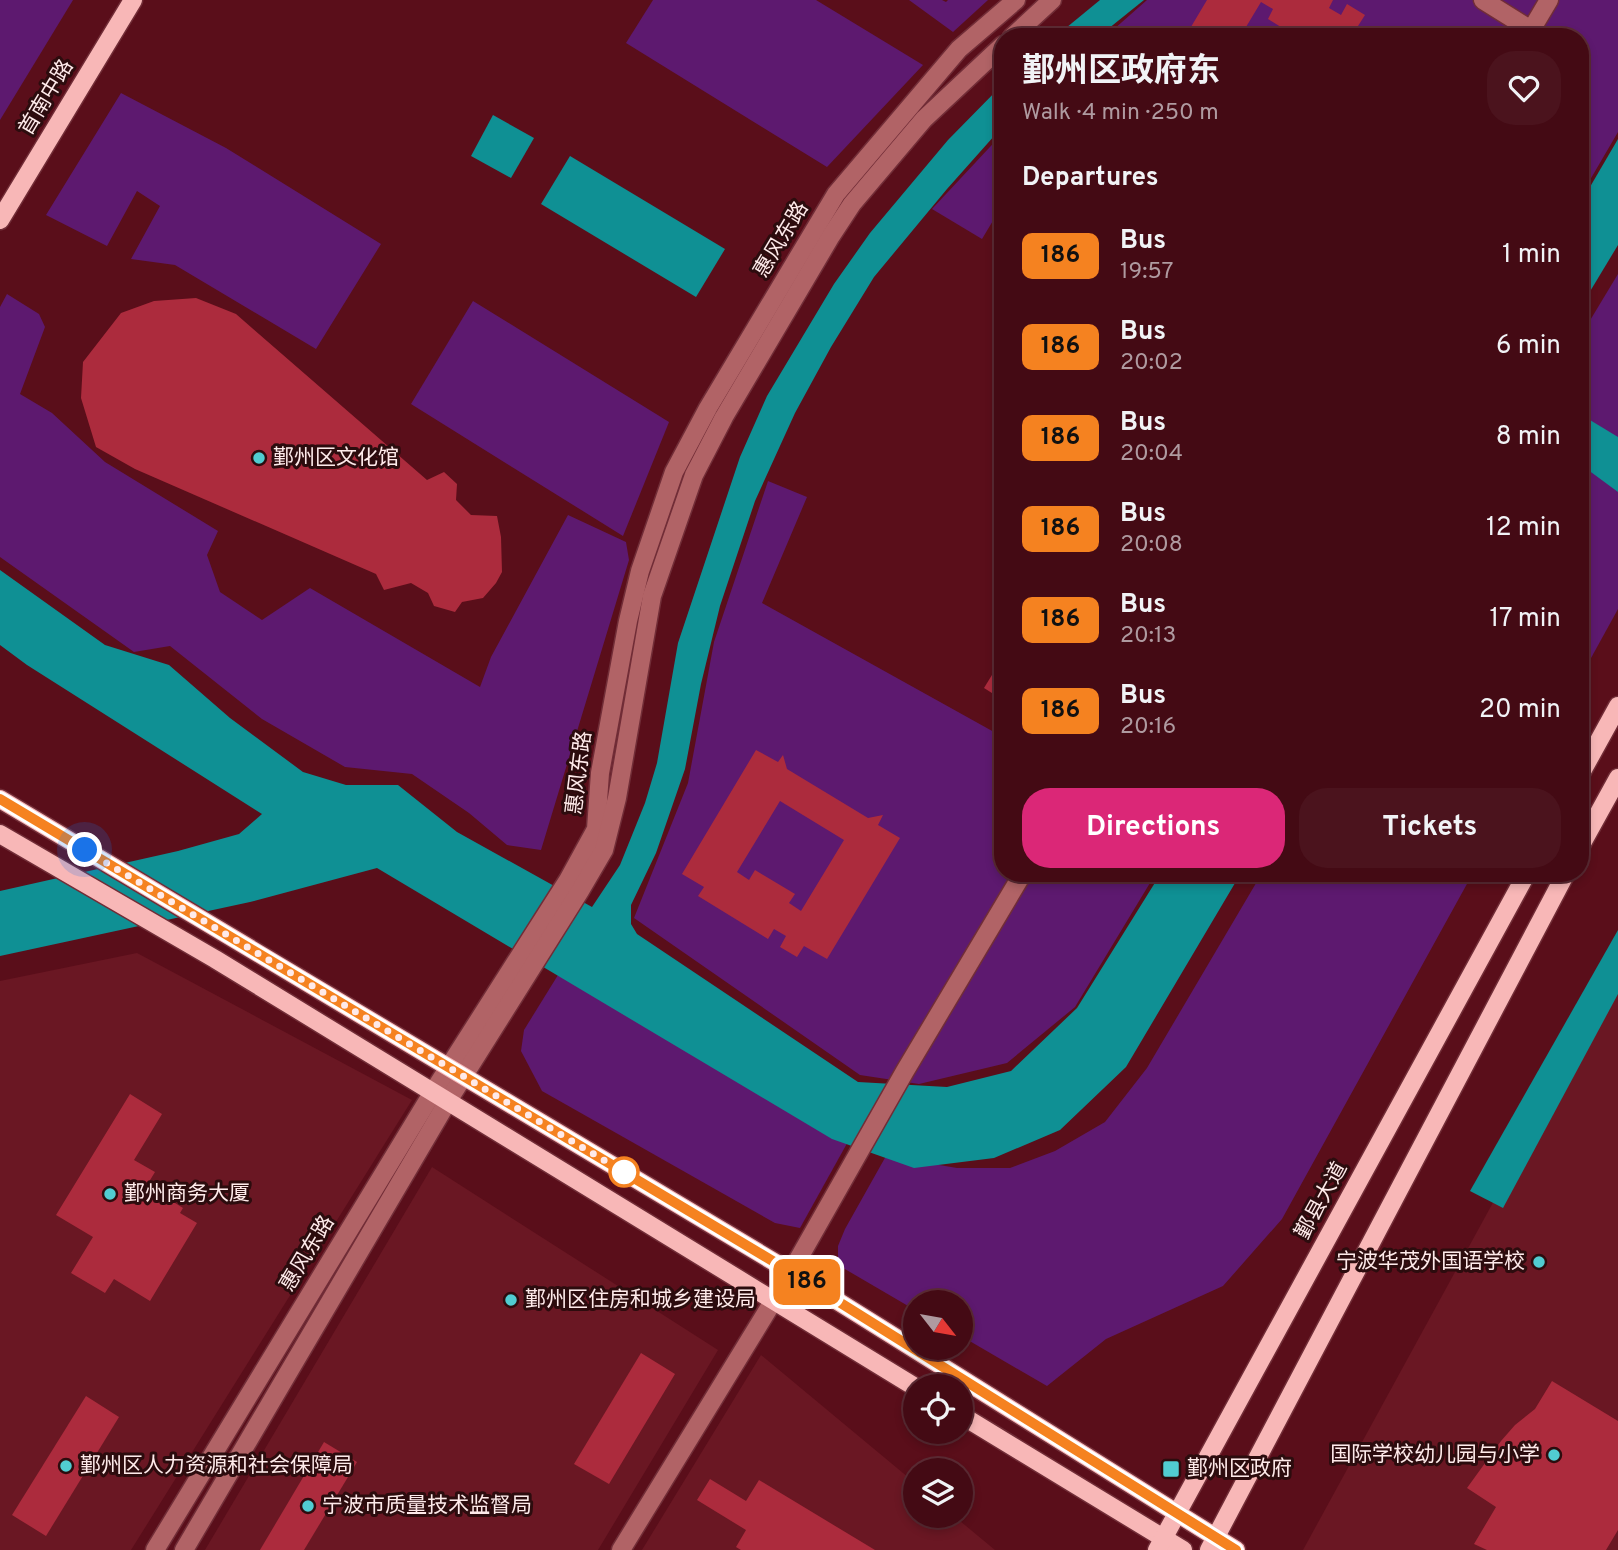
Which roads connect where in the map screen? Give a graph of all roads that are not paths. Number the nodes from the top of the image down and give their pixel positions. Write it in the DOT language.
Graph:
graph roads {
  1 [pos="133,0"];
  2 [pos="1016,0"];
  3 [pos="1052,0"];
  4 [pos="1483,0"];
  5 [pos="1549,0"];
  6 [pos="1022,28"];
  7 [pos="1521,28"];
  8 [pos="1533,28"];
  9 [pos="994,53"];
  10 [pos="0,220"];
  11 [pos="1618,706"];
  12 [pos="1589,759"];
  13 [pos="1618,778"];
  14 [pos="0,799"];
  15 [pos="1589,831"];
  16 [pos="0,834"];
  17 [pos="1018,882"];
  18 [pos="1522,882"];
  19 [pos="1561,882"];
  20 [pos="574,886"];
  21 [pos="456,1072"];
  22 [pos="440,1097"];
  23 [pos="791,1272"];
  24 [pos="774,1301"];
  25 [pos="903,1380"];
  26 [pos="973,1423"];
  27 [pos="1177,1513"];
  28 [pos="1160,1544"];
  29 [pos="1213,1544"];
  30 [pos="155,1550"];
  31 [pos="184,1550"];
  32 [pos="621,1550"];
  33 [pos="1183,1550"];
  34 [pos="1236,1550"];
  1 -- 10 [label="main road, 首南中路"];
  2 -- 20 [label="street, 惠风东路"];
  3 -- 6 [label="street"];
  4 -- 7 [label="street"];
  5 -- 8 [label="street"];
  9 -- 20 [label="street, 惠风东路"];
  11 -- 12 [label="main road"];
  13 -- 15 [label="main road"];
  14 -- 21 [label="main road"];
  16 -- 22 [label="main road"];
  17 -- 23 [label="street"];
  18 -- 27 [label="main road, 鄞县大道"];
  19 -- 29 [label="main road"];
  20 -- 21 [label="street, 惠风东路"];
  21 -- 22 [label="street, 惠风东路"];
  21 -- 23 [label="main road"];
  22 -- 24 [label="main road"];
  22 -- 30 [label="street, 惠风东路"];
  22 -- 31 [label="street, 惠风东路"];
  23 -- 24 [label="street"];
  23 -- 27 [label="main road"];
  24 -- 25 [label="main road"];
  24 -- 32 [label="street"];
  26 -- 28 [label="main road"];
  27 -- 28 [label="main road, 鄞县大道"];
  27 -- 29 [label="main road"];
  28 -- 33 [label="main road"];
  29 -- 34 [label="main road"];
}
